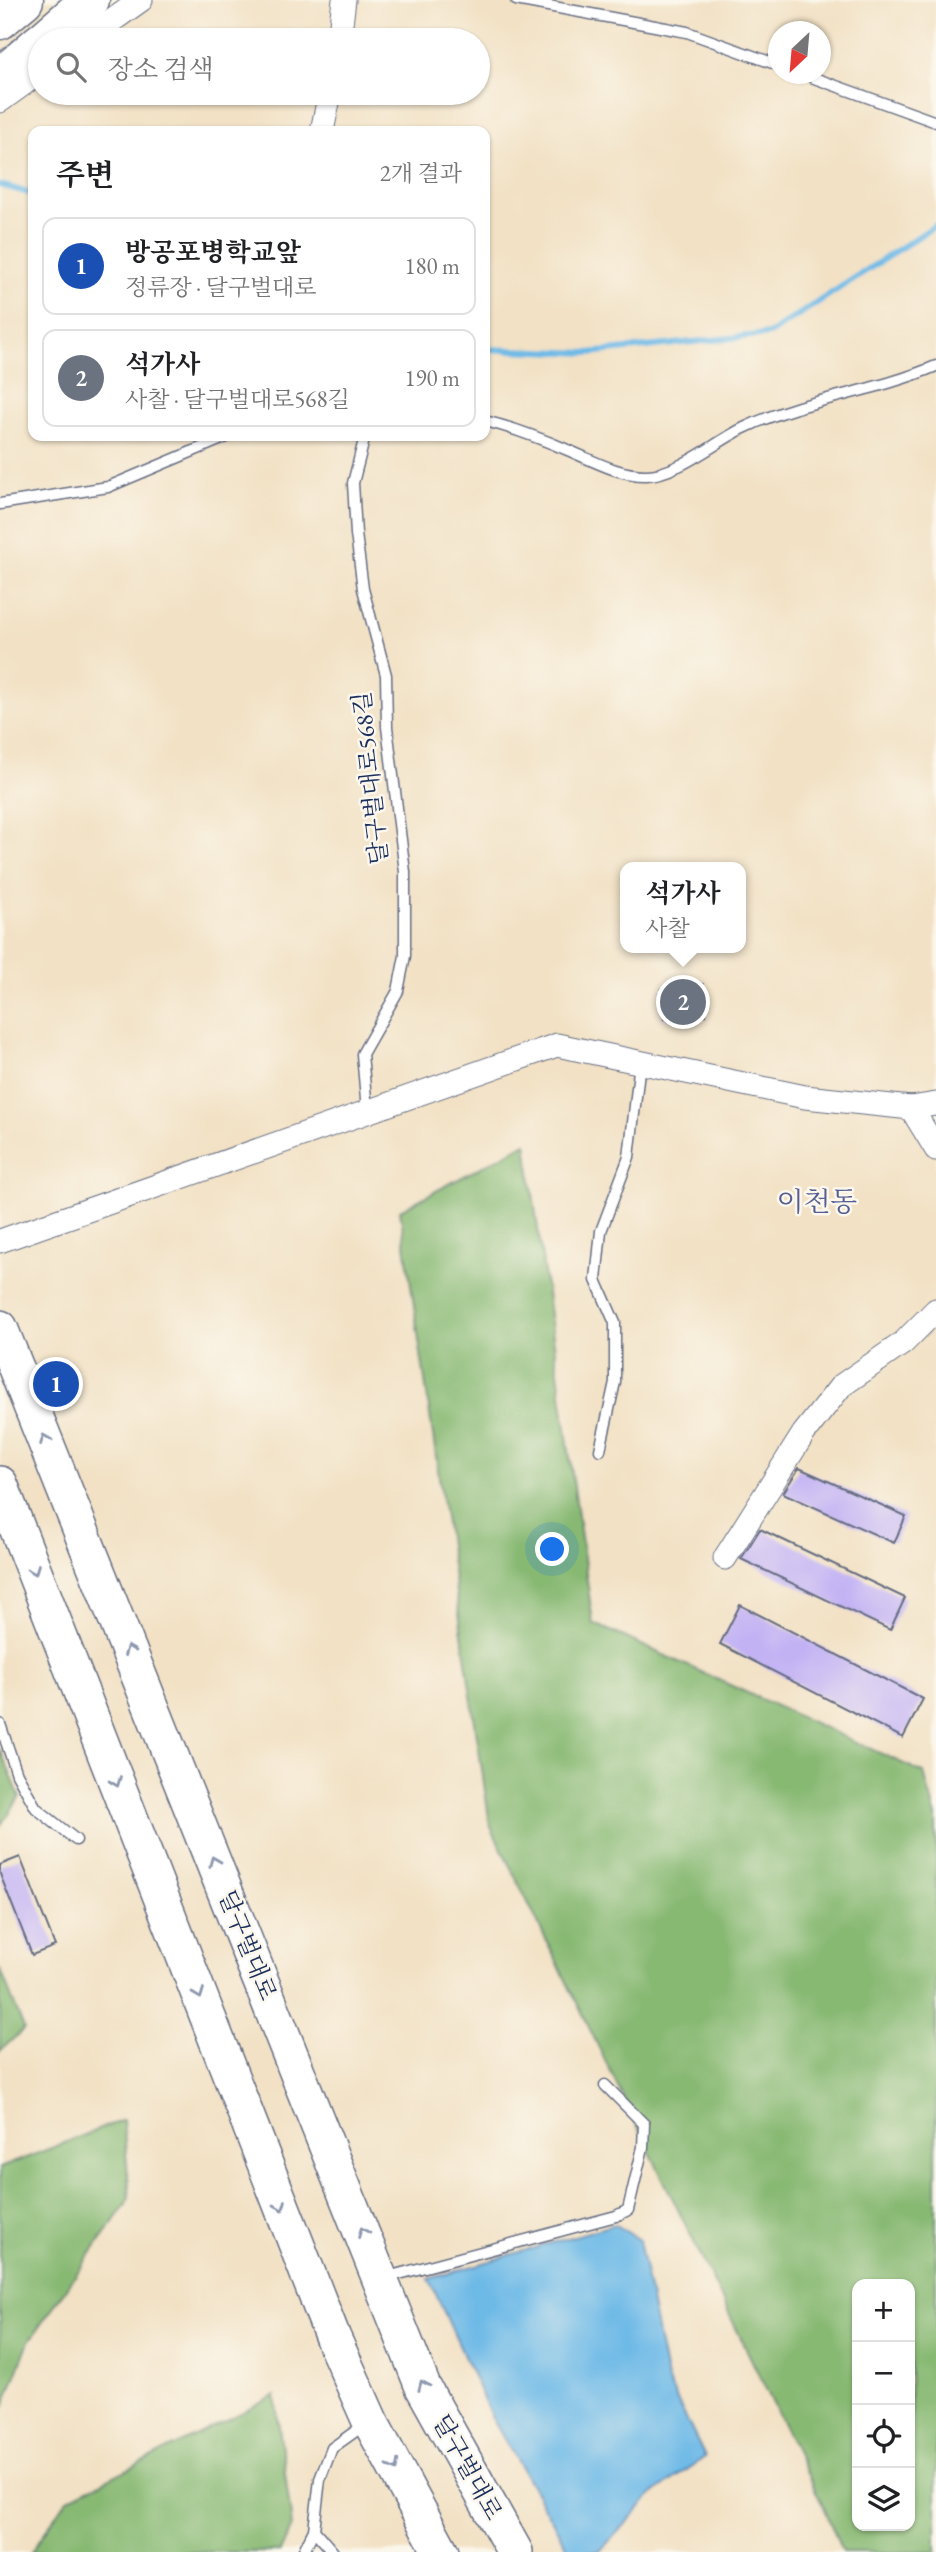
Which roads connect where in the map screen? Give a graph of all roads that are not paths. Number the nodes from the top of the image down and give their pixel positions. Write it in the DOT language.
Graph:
graph roads {
  1 [pos="24,0"];
  2 [pos="90,0"];
  3 [pos="141,0"];
  4 [pos="344,0"];
  5 [pos="516,0"];
  6 [pos="0,20"];
  7 [pos="58,28"];
  8 [pos="102,28"];
  9 [pos="340,28"];
  10 [pos="28,54"];
  11 [pos="768,61"];
  12 [pos="0,78"];
  13 [pos="28,81"];
  14 [pos="831,84"];
  15 [pos="0,101"];
  16 [pos="327,105"];
  17 [pos="936,122"];
  18 [pos="323,126"];
  19 [pos="936,366"];
  20 [pos="490,423"];
  21 [pos="217,441"];
  22 [pos="364,441"];
  23 [pos="0,504"];
  24 [pos="640,1062"];
  25 [pos="936,1104"];
  26 [pos="911,1108"];
  27 [pos="367,1110"];
  28 [pos="936,1149"];
  29 [pos="0,1241"];
  30 [pos="936,1310"];
  31 [pos="0,1328"];
  32 [pos="600,1450"];
  33 [pos="0,1484"];
  34 [pos="725,1558"];
  35 [pos="0,1724"];
  36 [pos="76,1840"];
  37 [pos="605,2085"];
  38 [pos="385,2287"];
  39 [pos="370,2421"];
  40 [pos="314,2530"];
  41 [pos="303,2552"];
  42 [pos="333,2552"];
  43 [pos="441,2552"];
  44 [pos="515,2552"];
  1 -- 6 [label="highway"];
  2 -- 7 [label="highway"];
  3 -- 8 [label="street"];
  4 -- 9 [label="street"];
  5 -- 11 [label="lane"];
  10 -- 12 [label="highway"];
  13 -- 15 [label="street"];
  14 -- 17 [label="lane"];
  16 -- 18 [label="street"];
  19 -- 20 [label="lane"];
  21 -- 23 [label="lane"];
  22 -- 27 [label="lane, 달구벌대로568길"];
  24 -- 26 [label="street"];
  24 -- 27 [label="street"];
  24 -- 32 [label="lane"];
  25 -- 26 [label="street"];
  26 -- 28 [label="street"];
  27 -- 29 [label="street"];
  30 -- 34 [label="street"];
  38 -- 31 [label="main road, 달구벌대로, one-way"];
  33 -- 39 [label="main road, one-way"];
  35 -- 36 [label="lane"];
  37 -- 38 [label="lane"];
  44 -- 38 [label="main road, 달구벌대로, one-way"];
  39 -- 40 [label="lane"];
  39 -- 43 [label="main road, one-way"];
  40 -- 41 [label="lane"];
  40 -- 42 [label="lane"];
}
